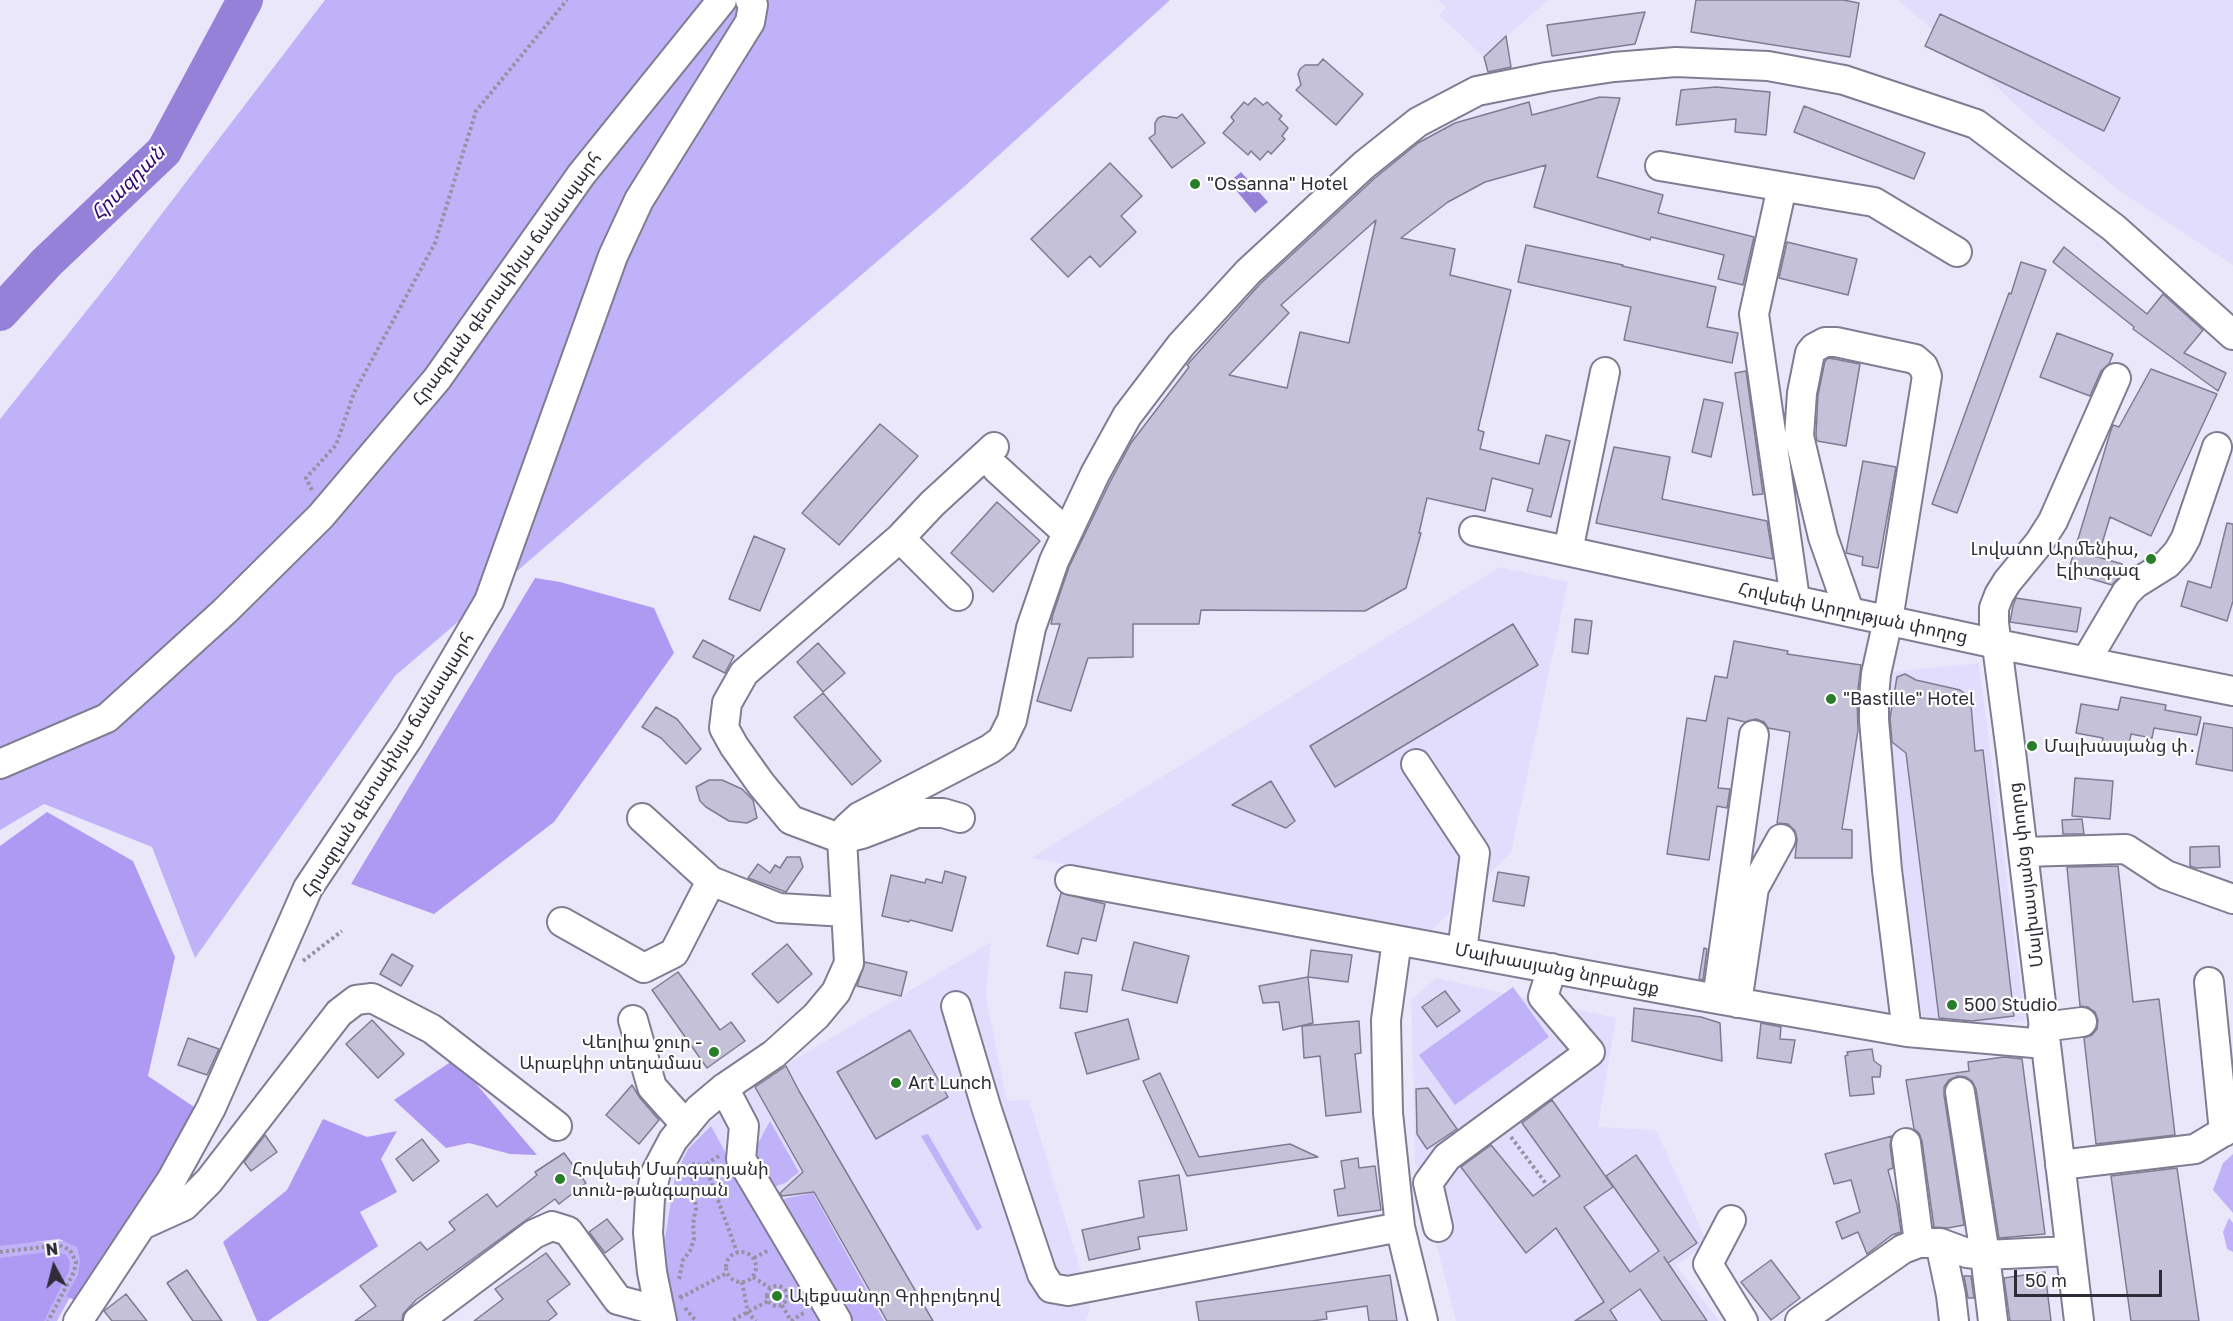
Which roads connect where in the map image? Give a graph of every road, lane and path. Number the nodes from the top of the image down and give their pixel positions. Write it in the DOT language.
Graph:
graph roads {
  1 [pos="567,0"];
  2 [pos="722,0"];
  3 [pos="750,0"];
  4 [pos="1660,165"];
  5 [pos="1782,187"];
  6 [pos="1957,252"];
  7 [pos="2233,335"];
  8 [pos="1605,372"];
  9 [pos="2116,378"];
  10 [pos="2217,447"];
  11 [pos="321,516"];
  12 [pos="1474,531"];
  13 [pos="1067,533"];
  14 [pos="900,538"];
  15 [pos="1568,551"];
  16 [pos="958,596"];
  17 [pos="1795,600"];
  18 [pos="1849,611"];
  19 [pos="1888,620"];
  20 [pos="1997,644"];
  21 [pos="2086,661"];
  22 [pos="2233,691"];
  23 [pos="1754,735"];
  24 [pos="0,764"];
  25 [pos="1416,764"];
  26 [pos="642,818"];
  27 [pos="960,818"];
  28 [pos="842,839"];
  29 [pos="1781,839"];
  30 [pos="2023,852"];
  31 [pos="711,880"];
  32 [pos="1070,880"];
  33 [pos="2233,899"];
  34 [pos="846,912"];
  35 [pos="562,922"];
  36 [pos="1397,940"];
  37 [pos="1462,951"];
  38 [pos="1552,968"];
  39 [pos="2209,982"];
  40 [pos="1727,1001"];
  41 [pos="956,1006"];
  42 [pos="633,1020"];
  43 [pos="2082,1022"];
  44 [pos="1907,1032"];
  45 [pos="2044,1035"];
  46 [pos="724,1088"];
  47 [pos="1960,1092"];
  48 [pos="1497,1120"];
  49 [pos="686,1125"];
  50 [pos="557,1126"];
  51 [pos="2229,1129"];
  52 [pos="743,1141"];
  53 [pos="1906,1143"];
  54 [pos="2060,1164"];
  55 [pos="705,1165"];
  56 [pos="1547,1185"];
  57 [pos="1731,1220"];
  58 [pos="142,1225"];
  59 [pos="1400,1227"];
  60 [pos="1438,1227"];
  61 [pos="1930,1243"];
  62 [pos="2070,1251"];
  63 [pos="0,1252"];
  64 [pos="737,1252"];
  65 [pos="1986,1255"];
  66 [pos="727,1273"];
  67 [pos="753,1276"];
  68 [pos="742,1281"];
  69 [pos="770,1288"];
  70 [pos="686,1295"];
  71 [pos="768,1301"];
  72 [pos="782,1305"];
  73 [pos="671,1307"];
  74 [pos="748,1313"];
  75 [pos="733,1320"];
  76 [pos="48,1321"];
  77 [pos="78,1321"];
  78 [pos="418,1321"];
  79 [pos="696,1321"];
  80 [pos="756,1321"];
  81 [pos="791,1321"];
  82 [pos="837,1321"];
  83 [pos="1423,1321"];
  84 [pos="1743,1321"];
  85 [pos="1800,1321"];
  86 [pos="1954,1321"];
  87 [pos="1993,1321"];
  88 [pos="2079,1321"];
  1 -- 11 [label="path"];
  2 -- 11 [label="street, Հրազդան գետափնյա ճանապարհ"];
  3 -- 58 [label="street, Հրազդան գետափնյա ճանապարհ"];
  4 -- 5 [label="street"];
  5 -- 6 [label="street"];
  5 -- 17 [label="street"];
  7 -- 13 [label="street"];
  8 -- 15 [label="street"];
  9 -- 20 [label="street, Մալխասյանց փողոց"];
  10 -- 21 [label="street"];
  11 -- 24 [label="street, Հրազդան գետափնյա ճանապարհ"];
  12 -- 15 [label="street, Հովսեփ Արղության փողոց"];
  13 -- 14 [label="street"];
  13 -- 28 [label="street"];
  14 -- 16 [label="street"];
  14 -- 28 [label="street"];
  15 -- 17 [label="street, Հովսեփ Արղության փողոց"];
  17 -- 18 [label="street, Հովսեփ Արղության փողոց"];
  18 -- 19 [label="street, Հովսեփ Արղության փողոց"];
  18 -- 19 [label="street"];
  19 -- 20 [label="street, Հովսեփ Արղության փողոց"];
  19 -- 44 [label="street"];
  20 -- 21 [label="street, Հովսեփ Արղության փողոց"];
  20 -- 30 [label="street, Մալխասյանց փողոց"];
  21 -- 22 [label="street, Հովսեփ Արղության փողոց"];
  23 -- 40 [label="street"];
  25 -- 37 [label="street"];
  26 -- 31 [label="street"];
  27 -- 28 [label="street"];
  28 -- 34 [label="street"];
  29 -- 40 [label="street"];
  30 -- 33 [label="street"];
  30 -- 45 [label="street, Մալխասյանց փողոց"];
  31 -- 34 [label="street"];
  31 -- 35 [label="street"];
  32 -- 36 [label="street, Մալխասյանց նրբանցք"];
  34 -- 46 [label="street"];
  36 -- 37 [label="street, Մալխասյանց նրբանցք"];
  36 -- 59 [label="street"];
  37 -- 38 [label="street, Մալխասյանց նրբանցք"];
  38 -- 40 [label="street, Մալխասյանց նրբանցք"];
  38 -- 48 [label="street"];
  39 -- 51 [label="street"];
  40 -- 44 [label="street, Մալխասյանց նրբանցք"];
  41 -- 59 [label="street"];
  42 -- 49 [label="street"];
  43 -- 45 [label="street, Մալխասյանց նրբանցք"];
  44 -- 45 [label="street, Մալխասյանց նրբանցք"];
  45 -- 54 [label="street, Մալխասյանց փողոց"];
  46 -- 49 [label="street"];
  46 -- 52 [label="street"];
  47 -- 65 [label="street"];
  48 -- 56 [label="path"];
  48 -- 60 [label="street"];
  49 -- 73 [label="street"];
  50 -- 58 [label="street"];
  51 -- 54 [label="street"];
  52 -- 55 [label="path"];
  52 -- 82 [label="street"];
  53 -- 61 [label="street"];
  54 -- 62 [label="street, Մալխասյանց փողոց"];
  55 -- 64 [label="path"];
  55 -- 73 [label="path"];
  57 -- 84 [label="street"];
  58 -- 77 [label="street, Հրազդան գետափնյա ճանապարհ"];
  59 -- 83 [label="street"];
  61 -- 65 [label="street"];
  61 -- 85 [label="street"];
  61 -- 86 [label="street"];
  62 -- 65 [label="street"];
  62 -- 88 [label="street, Մալխասյանց փողոց"];
  63 -- 76 [label="path"];
  64 -- 66 [label="path"];
  64 -- 67 [label="path"];
  65 -- 87 [label="street"];
  66 -- 68 [label="path"];
  66 -- 70 [label="path"];
  67 -- 68 [label="path"];
  67 -- 69 [label="path"];
  68 -- 74 [label="path"];
  69 -- 71 [label="path"];
  69 -- 72 [label="path"];
  71 -- 72 [label="path"];
  71 -- 74 [label="path"];
  72 -- 81 [label="path"];
  73 -- 78 [label="street"];
  73 -- 79 [label="path"];
  74 -- 75 [label="path"];
  74 -- 80 [label="path"];
}
